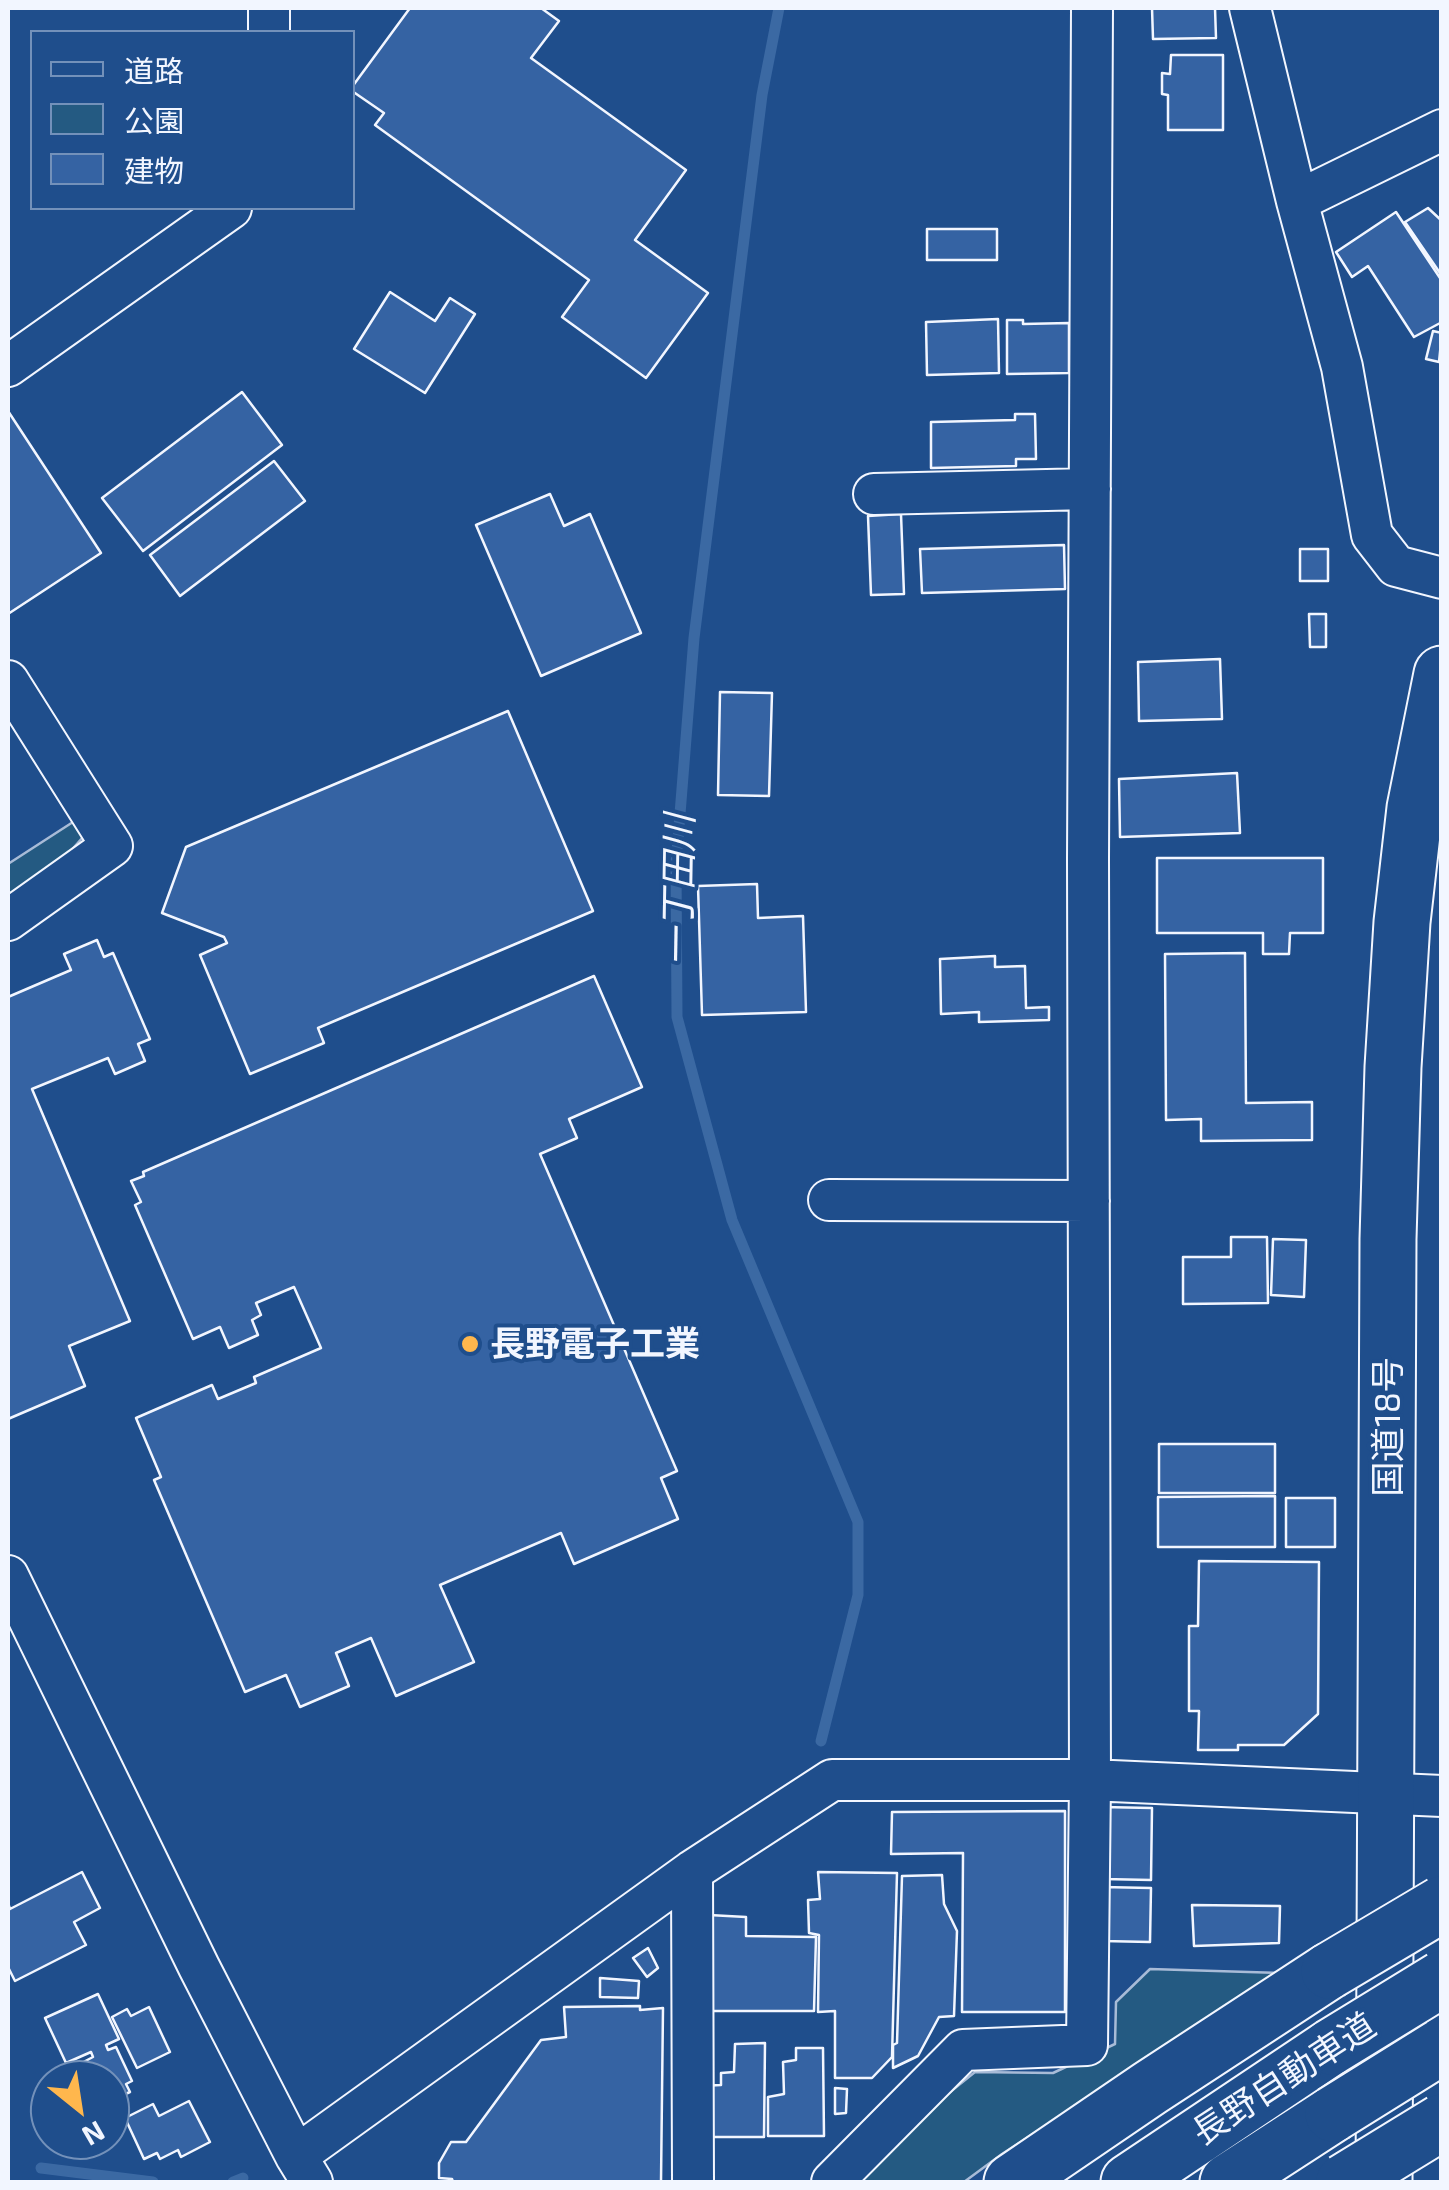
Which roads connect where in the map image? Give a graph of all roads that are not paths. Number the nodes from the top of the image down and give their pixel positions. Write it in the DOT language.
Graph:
graph roads {
  1 [pos="1092,8"];
  2 [pos="1250,8"];
  3 [pos="1442,130"];
  4 [pos="1298,201"];
  5 [pos="229,210"];
  6 [pos="8,366"];
  7 [pos="1090,489"];
  8 [pos="874,494"];
  9 [pos="1442,578"];
  10 [pos="1442,674"];
  11 [pos="8,681"];
  12 [pos="8,920"];
  13 [pos="829,1200"];
  14 [pos="1089,1201"];
  15 [pos="8,1576"];
  16 [pos="1090,1780"];
  17 [pos="1387,1795"];
  18 [pos="1442,1796"];
  19 [pos="692,1871"];
  20 [pos="1442,1904"];
  21 [pos="1442,1979"];
  22 [pos="1442,2046"];
  23 [pos="1442,2122"];
  24 [pos="304,2169"];
  25 [pos="693,2182"];
  26 [pos="832,2182"];
  27 [pos="1012,2182"];
  28 [pos="1128,2182"];
  29 [pos="1228,2182"];
  30 [pos="1344,2182"];
  31 [pos="1384,2182"];
  1 -- 7 [label="street"];
  2 -- 4 [label="street"];
  3 -- 4 [label="street"];
  4 -- 9 [label="street"];
  5 -- 6 [label="street"];
  7 -- 8 [label="street"];
  7 -- 14 [label="street"];
  10 -- 17 [label="highway, 国道18号"];
  11 -- 12 [label="street"];
  13 -- 14 [label="street"];
  14 -- 16 [label="street"];
  15 -- 24 [label="street"];
  16 -- 17 [label="street"];
  16 -- 19 [label="street"];
  16 -- 26 [label="street"];
  17 -- 18 [label="street"];
  17 -- 31 [label="highway, 国道18号"];
  19 -- 24 [label="street"];
  19 -- 25 [label="street"];
  20 -- 27 [label="highway, bridge"];
  21 -- 28 [label="highway, 長野自動車道, bridge"];
  22 -- 29 [label="highway, 長野自動車道, bridge"];
  23 -- 30 [label="highway, bridge"];
}
